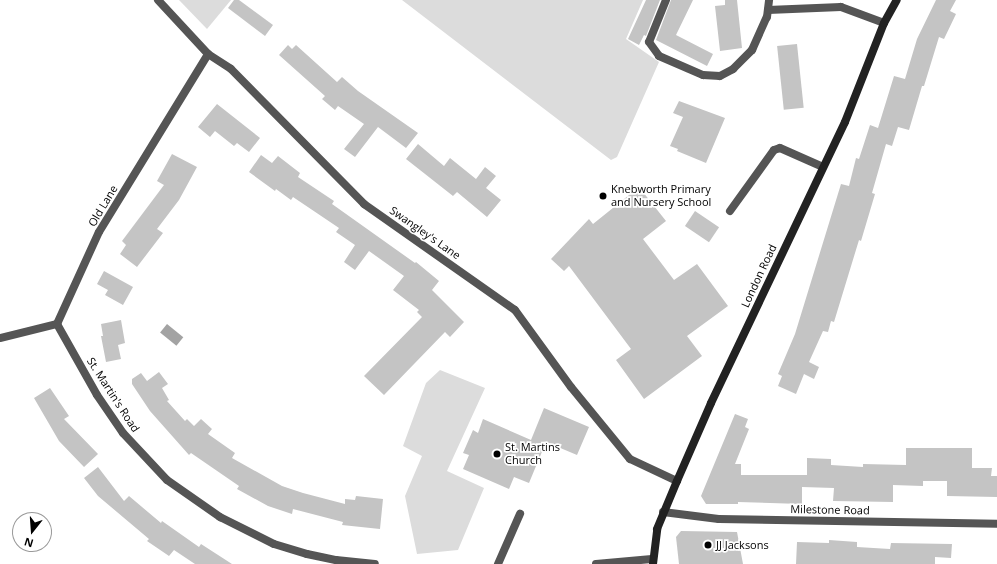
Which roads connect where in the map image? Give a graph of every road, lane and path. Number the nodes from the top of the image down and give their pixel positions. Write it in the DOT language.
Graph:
graph roads {
  1 [pos="158,0"];
  2 [pos="666,0"];
  3 [pos="769,0"];
  4 [pos="897,0"];
  5 [pos="768,10"];
  6 [pos="884,23"];
  7 [pos="208,54"];
  8 [pos="823,167"];
  9 [pos="730,210"];
  10 [pos="57,324"];
  11 [pos="0,338"];
  12 [pos="677,481"];
  13 [pos="664,512"];
  14 [pos="520,514"];
  15 [pos="997,524"];
  16 [pos="653,561"];
  17 [pos="375,564"];
  18 [pos="498,564"];
  19 [pos="596,564"];
  1 -- 7 [label="street, Swangley's Lane"];
  2 -- 5 [label="street"];
  3 -- 5 [label="street"];
  4 -- 6 [label="main road, London Road"];
  5 -- 6 [label="street"];
  6 -- 8 [label="main road, London Road"];
  7 -- 10 [label="street, Old Lane"];
  7 -- 12 [label="street, Swangley's Lane"];
  8 -- 9 [label="street"];
  8 -- 12 [label="main road, London Road"];
  10 -- 11 [label="street"];
  10 -- 17 [label="street, St. Martin's Road"];
  12 -- 13 [label="main road, London Road"];
  13 -- 15 [label="street, Milestone Road"];
  13 -- 16 [label="main road, London Road"];
  14 -- 18 [label="street"];
  16 -- 19 [label="street"];
}
